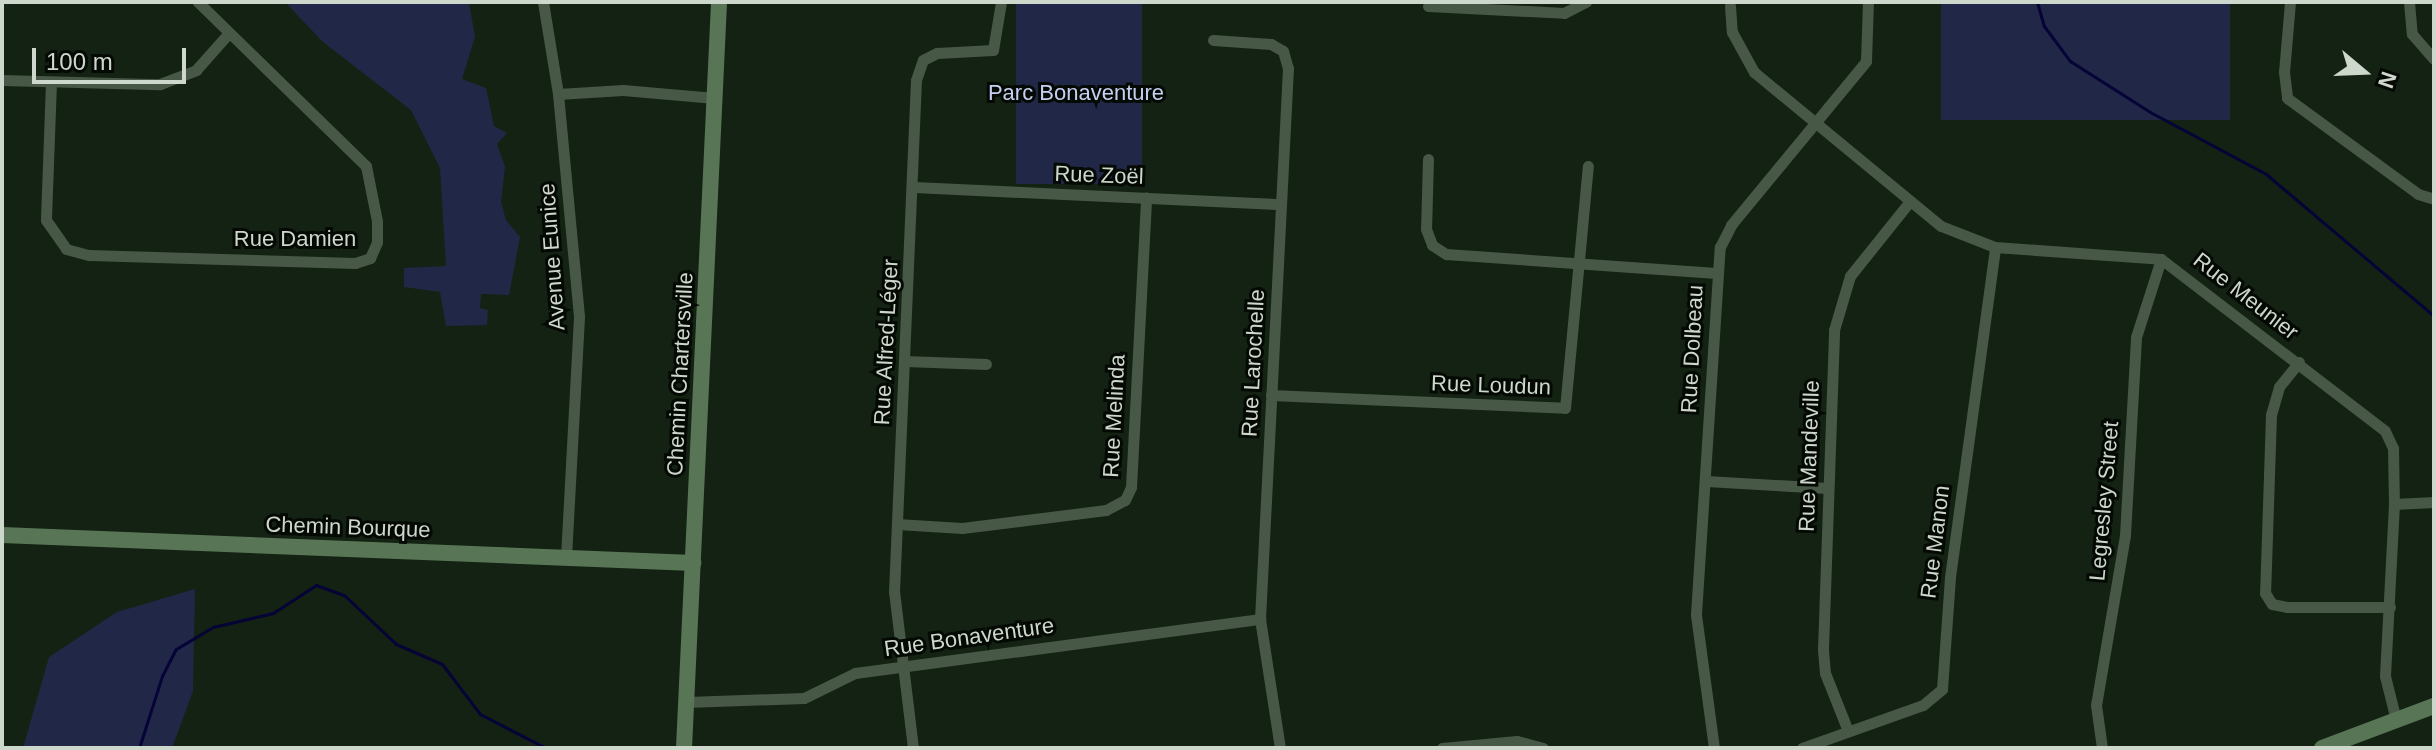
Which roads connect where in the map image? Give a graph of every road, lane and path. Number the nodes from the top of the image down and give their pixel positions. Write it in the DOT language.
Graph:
graph roads {
  1 [pos="198,2"];
  2 [pos="543,2"];
  3 [pos="719,2"];
  4 [pos="1001,2"];
  5 [pos="1586,2"];
  6 [pos="1868,2"];
  7 [pos="2290,2"];
  8 [pos="2409,2"];
  9 [pos="1428,6"];
  10 [pos="1730,6"];
  11 [pos="228,34"];
  12 [pos="1213,40"];
  13 [pos="2434,59"];
  14 [pos="2,80"];
  15 [pos="51,82"];
  16 [pos="558,94"];
  17 [pos="715,98"];
  18 [pos="1813,121"];
  19 [pos="1428,159"];
  20 [pos="1588,166"];
  21 [pos="914,187"];
  22 [pos="1146,197"];
  23 [pos="2434,199"];
  24 [pos="1910,201"];
  25 [pos="1281,204"];
  26 [pos="1995,247"];
  27 [pos="2161,259"];
  28 [pos="1579,263"];
  29 [pos="1716,273"];
  30 [pos="905,361"];
  31 [pos="2299,362"];
  32 [pos="986,364"];
  33 [pos="1271,395"];
  34 [pos="1706,481"];
  35 [pos="1828,488"];
  36 [pos="2434,502"];
  37 [pos="2394,504"];
  38 [pos="897,524"];
  39 [pos="2,535"];
  40 [pos="566,558"];
  41 [pos="693,563"];
  42 [pos="2390,607"];
  43 [pos="1260,619"];
  44 [pos="903,667"];
  45 [pos="687,702"];
  46 [pos="2434,706"];
  47 [pos="2396,720"];
  48 [pos="1848,731"];
  49 [pos="684,748"];
  50 [pos="913,748"];
  51 [pos="1280,748"];
  52 [pos="1442,748"];
  53 [pos="1543,748"];
  54 [pos="1714,748"];
  55 [pos="1802,748"];
  56 [pos="2102,748"];
  57 [pos="2322,748"];
  1 -- 11 [label="street, Rue Damien"];
  2 -- 16 [label="street, Avenue Eunice"];
  3 -- 17 [label="street, Chemin Chartersville"];
  4 -- 21 [label="street, Rue Alfred-Léger"];
  5 -- 9 [label="street"];
  6 -- 18 [label="street, Rue Dolbeau"];
  7 -- 23 [label="street"];
  8 -- 13 [label="street"];
  10 -- 18 [label="street, Rue Meunier"];
  11 -- 15 [label="street"];
  11 -- 15 [label="street, Rue Damien"];
  12 -- 25 [label="street, Rue Larochelle"];
  14 -- 15 [label="street"];
  16 -- 17 [label="street"];
  16 -- 40 [label="street, Avenue Eunice"];
  17 -- 41 [label="street, Chemin Chartersville"];
  18 -- 24 [label="street, Rue Meunier"];
  18 -- 29 [label="street, Rue Dolbeau"];
  19 -- 28 [label="street"];
  20 -- 28 [label="street"];
  21 -- 22 [label="street, Rue Zoël"];
  21 -- 30 [label="street, Rue Alfred-Léger"];
  22 -- 25 [label="street, Rue Zoël"];
  22 -- 38 [label="street, Rue Melinda"];
  24 -- 26 [label="street, Rue Meunier"];
  24 -- 35 [label="street, Rue Mandeville"];
  25 -- 33 [label="street, Rue Larochelle"];
  26 -- 27 [label="street, Rue Meunier"];
  26 -- 48 [label="street, Rue Manon"];
  27 -- 31 [label="street, Rue Meunier"];
  27 -- 56 [label="street, Legresley Street"];
  28 -- 29 [label="street"];
  28 -- 33 [label="street, Rue Loudun"];
  29 -- 34 [label="street, Rue Dolbeau"];
  30 -- 32 [label="street"];
  30 -- 38 [label="street, Rue Alfred-Léger"];
  31 -- 37 [label="street, Rue Meunier"];
  31 -- 42 [label="street"];
  33 -- 43 [label="street, Rue Larochelle"];
  34 -- 35 [label="street"];
  34 -- 54 [label="street, Rue Dolbeau"];
  35 -- 48 [label="street, Rue Mandeville"];
  36 -- 37 [label="street"];
  37 -- 42 [label="street, Rue Meunier"];
  38 -- 44 [label="street, Rue Alfred-Léger"];
  39 -- 40 [label="street, Chemin Bourque"];
  40 -- 41 [label="street, Chemin Bourque"];
  41 -- 45 [label="street, Chemin Chartersville"];
  42 -- 47 [label="street, Rue Meunier"];
  43 -- 44 [label="street, Rue Bonaventure"];
  43 -- 51 [label="street, Rue Larochelle"];
  44 -- 45 [label="street, Rue Bonaventure"];
  44 -- 50 [label="street, Rue Alfred-Léger"];
  45 -- 49 [label="street, Chemin Chartersville"];
  46 -- 47 [label="street"];
  47 -- 57 [label="street"];
  48 -- 55 [label="street, Rue Manon"];
  52 -- 53 [label="street"];
}
